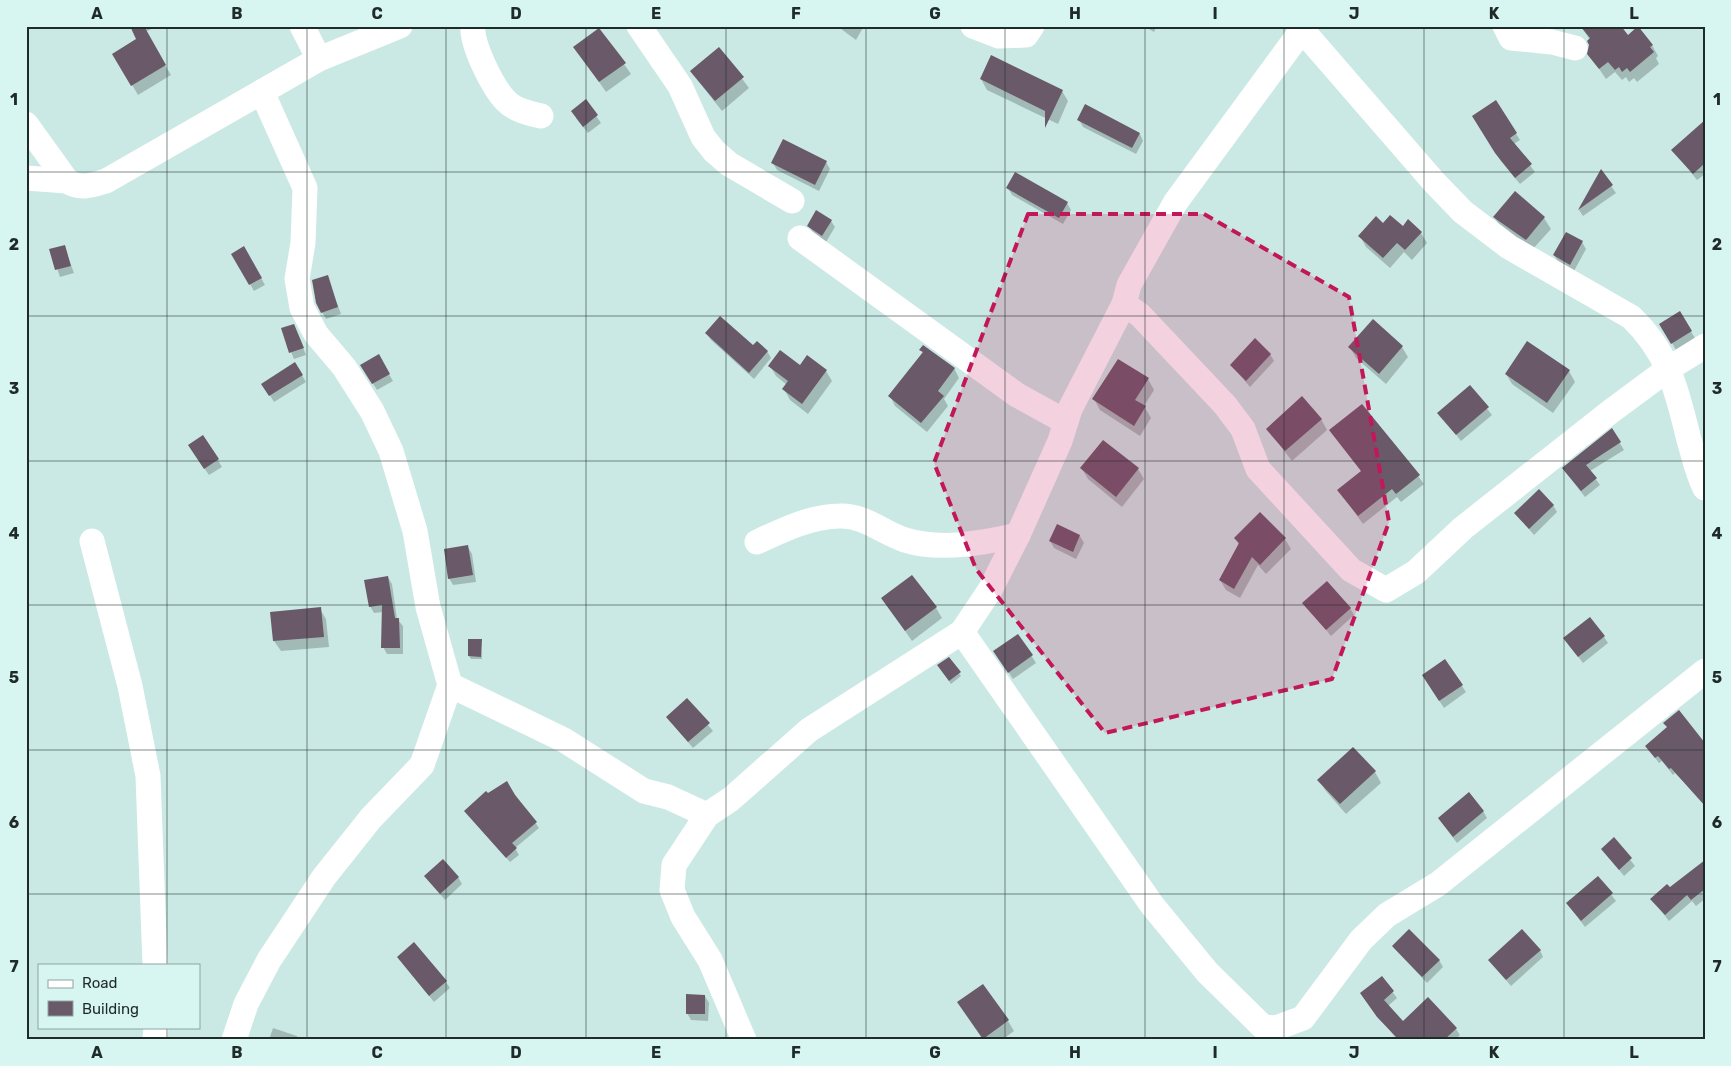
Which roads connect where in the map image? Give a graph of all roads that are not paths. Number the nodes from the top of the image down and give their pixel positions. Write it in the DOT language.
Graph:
graph roads {
  1 [pos="302,26"];
  2 [pos="400,26"];
  3 [pos="473,26"];
  4 [pos="639,26"];
  5 [pos="973,26"];
  6 [pos="1032,26"];
  7 [pos="1505,26"];
  8 [pos="1304,28"];
  9 [pos="1575,48"];
  10 [pos="319,59"];
  11 [pos="262,92"];
  12 [pos="541,116"];
  13 [pos="26,124"];
  14 [pos="26,178"];
  15 [pos="67,181"];
  16 [pos="792,201"];
  17 [pos="800,238"];
  18 [pos="1124,304"];
  19 [pos="1705,346"];
  20 [pos="1668,368"];
  21 [pos="1066,422"];
  22 [pos="1705,488"];
  23 [pos="1018,535"];
  24 [pos="92,541"];
  25 [pos="757,542"];
  26 [pos="962,632"];
  27 [pos="1705,671"];
  28 [pos="450,685"];
  29 [pos="707,815"];
  30 [pos="155,964"];
  31 [pos="743,1039"];
  32 [pos="234,1040"];
  1 -- 10 [label="street"];
  2 -- 10 [label="street"];
  3 -- 12 [label="street"];
  4 -- 16 [label="street"];
  5 -- 6 [label="street"];
  7 -- 9 [label="street"];
  8 -- 18 [label="street"];
  8 -- 20 [label="street"];
  10 -- 11 [label="street"];
  11 -- 15 [label="street"];
  11 -- 28 [label="street"];
  13 -- 15 [label="street"];
  14 -- 15 [label="street"];
  17 -- 21 [label="street"];
  18 -- 20 [label="street"];
  18 -- 21 [label="street"];
  19 -- 20 [label="street"];
  20 -- 22 [label="street"];
  21 -- 23 [label="street"];
  23 -- 25 [label="street"];
  23 -- 26 [label="street"];
  24 -- 30 [label="street"];
  26 -- 27 [label="street"];
  26 -- 29 [label="street"];
  28 -- 29 [label="street"];
  28 -- 32 [label="street"];
  29 -- 31 [label="street"];
}
